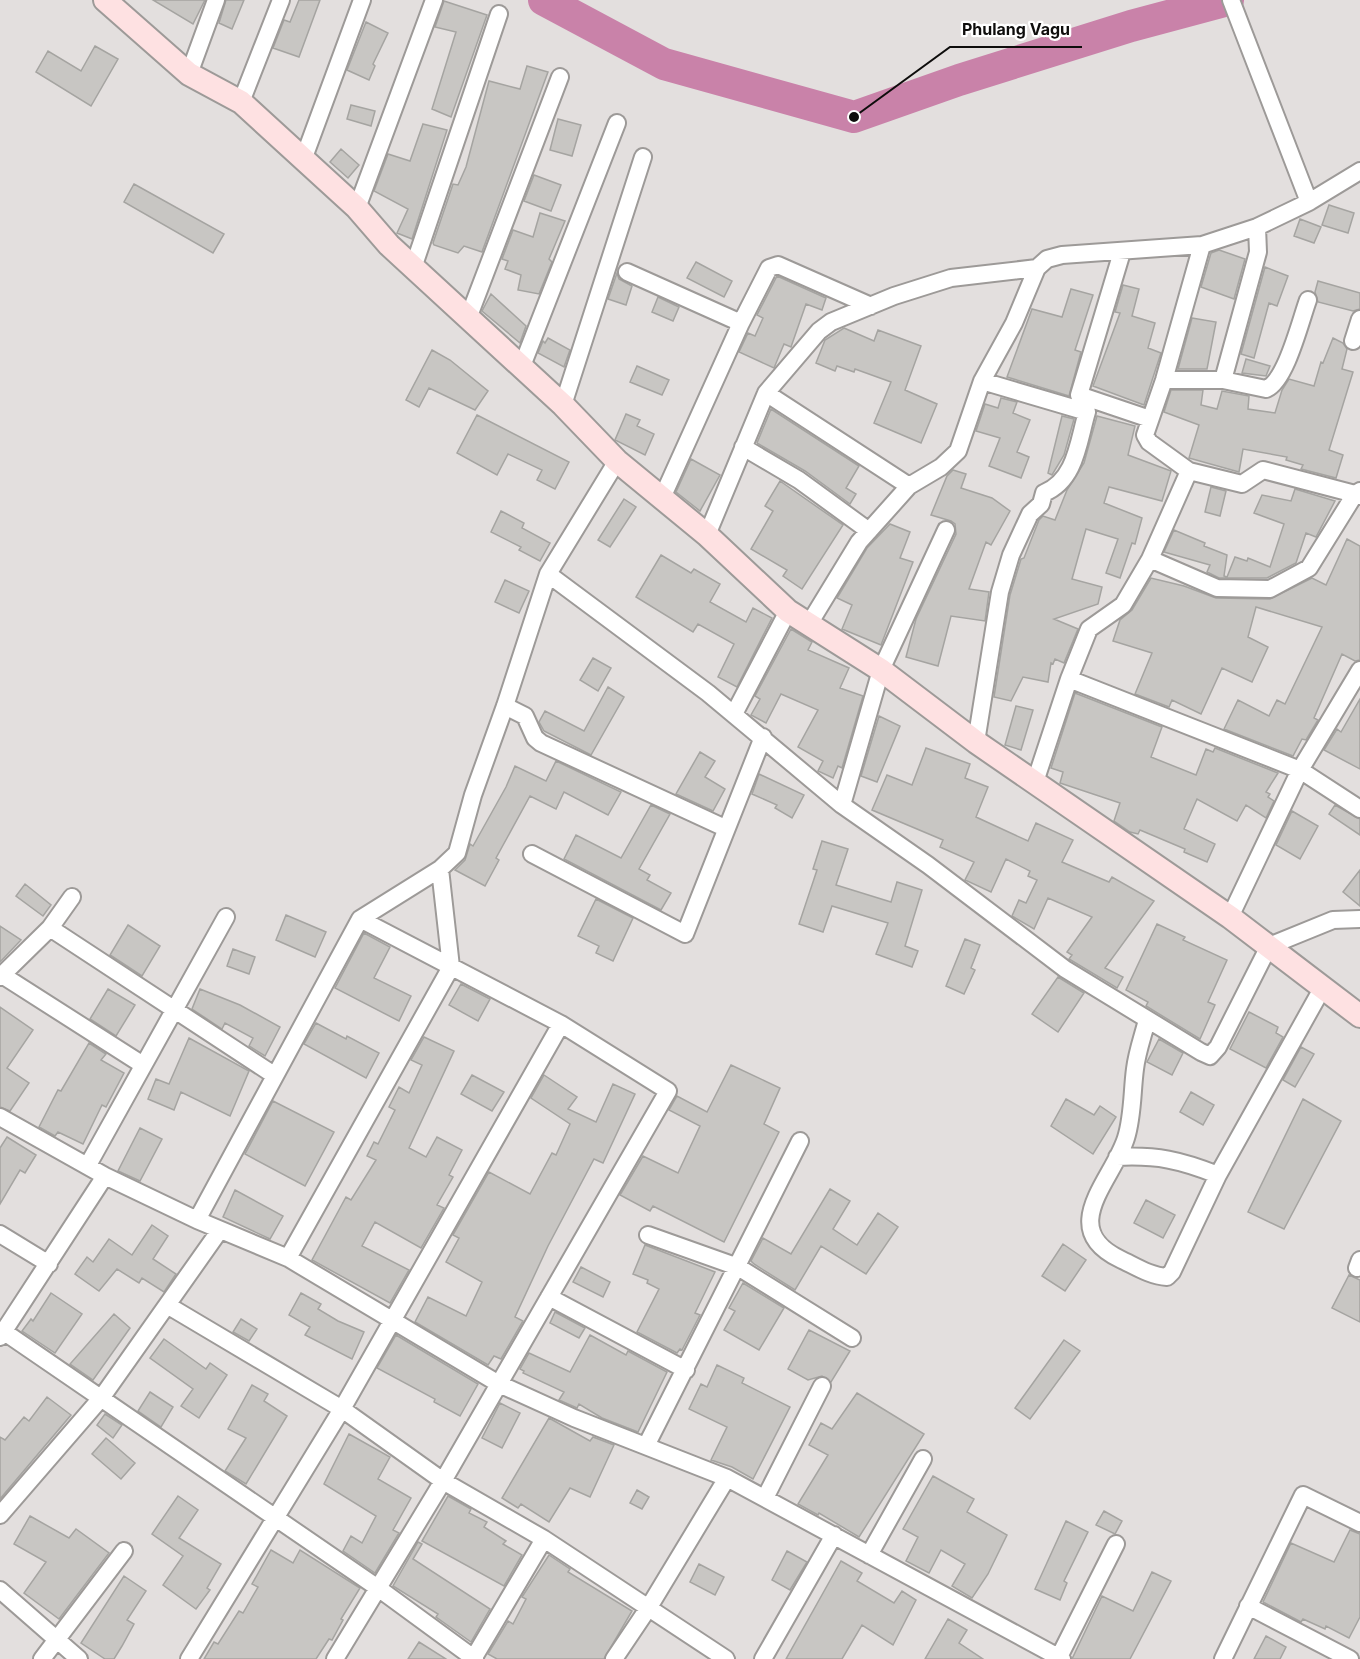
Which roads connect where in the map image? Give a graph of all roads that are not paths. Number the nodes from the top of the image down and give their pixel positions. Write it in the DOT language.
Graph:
graph roads {
  1 [pos="105,0"];
  2 [pos="216,0"];
  3 [pos="281,0"];
  4 [pos="362,0"];
  5 [pos="434,0"];
  6 [pos="1231,0"];
  7 [pos="499,14"];
  8 [pos="189,74"];
  9 [pos="560,77"];
  10 [pos="241,102"];
  11 [pos="616,123"];
  12 [pos="643,157"];
  13 [pos="303,160"];
  14 [pos="1360,171"];
  15 [pos="1309,202"];
  16 [pos="357,208"];
  17 [pos="1257,227"];
  18 [pos="1202,245"];
  19 [pos="1122,252"];
  20 [pos="413,268"];
  21 [pos="1037,268"];
  22 [pos="627,272"];
  23 [pos="1308,300"];
  24 [pos="871,306"];
  25 [pos="469,316"];
  26 [pos="1360,319"];
  27 [pos="741,323"];
  28 [pos="1353,340"];
  29 [pos="522,366"];
  30 [pos="1164,380"];
  31 [pos="1223,380"];
  32 [pos="982,381"];
  33 [pos="766,393"];
  34 [pos="1079,395"];
  35 [pos="563,405"];
  36 [pos="1087,412"];
  37 [pos="1150,419"];
  38 [pos="743,447"];
  39 [pos="617,461"];
  40 [pos="1189,471"];
  41 [pos="909,486"];
  42 [pos="1358,494"];
  43 [pos="662,498"];
  44 [pos="946,530"];
  45 [pos="869,531"];
  46 [pos="707,535"];
  47 [pos="1150,559"];
  48 [pos="548,574"];
  49 [pos="788,611"];
  50 [pos="809,624"];
  51 [pos="881,670"];
  52 [pos="1360,670"];
  53 [pos="1069,679"];
  54 [pos="505,706"];
  55 [pos="734,714"];
  56 [pos="763,737"];
  57 [pos="976,742"];
  58 [pos="1300,770"];
  59 [pos="1035,782"];
  60 [pos="842,805"];
  61 [pos="1360,809"];
  62 [pos="725,828"];
  63 [pos="532,854"];
  64 [pos="440,869"];
  65 [pos="72,897"];
  66 [pos="226,917"];
  67 [pos="1230,917"];
  68 [pos="360,919"];
  69 [pos="1360,919"];
  70 [pos="50,928"];
  71 [pos="1269,946"];
  72 [pos="451,967"];
  73 [pos="1,976"];
  74 [pos="1323,987"];
  75 [pos="173,1011"];
  76 [pos="1360,1016"];
  77 [pos="1147,1020"];
  78 [pos="561,1024"];
  79 [pos="143,1065"];
  80 [pos="274,1075"];
  81 [pos="0,1117"];
  82 [pos="800,1141"];
  83 [pos="1117,1157"];
  84 [pos="88,1165"];
  85 [pos="1218,1175"];
  86 [pos="105,1176"];
  87 [pos="197,1220"];
  88 [pos="220,1230"];
  89 [pos="0,1234"];
  90 [pos="648,1235"];
  91 [pos="288,1258"];
  92 [pos="49,1264"];
  93 [pos="738,1267"];
  94 [pos="549,1297"];
  95 [pos="167,1305"];
  96 [pos="392,1320"];
  97 [pos="2,1334"];
  98 [pos="852,1338"];
  99 [pos="686,1370"];
  100 [pos="499,1384"];
  101 [pos="822,1386"];
  102 [pos="102,1397"];
  103 [pos="342,1409"];
  104 [pos="646,1446"];
  105 [pos="923,1459"];
  106 [pos="727,1478"];
  107 [pos="443,1481"];
  108 [pos="765,1498"];
  109 [pos="0,1515"];
  110 [pos="276,1517"];
  111 [pos="1360,1523"];
  112 [pos="834,1535"];
  113 [pos="544,1539"];
  114 [pos="1116,1544"];
  115 [pos="124,1551"];
  116 [pos="869,1554"];
  117 [pos="378,1588"];
  118 [pos="0,1590"];
  119 [pos="1248,1606"];
  120 [pos="649,1607"];
  121 [pos="58,1639"];
  122 [pos="1059,1658"];
  123 [pos="42,1659"];
  124 [pos="79,1659"];
  125 [pos="189,1659"];
  126 [pos="335,1659"];
  127 [pos="474,1659"];
  128 [pos="614,1659"];
  129 [pos="726,1659"];
  130 [pos="763,1659"];
  131 [pos="1223,1659"];
  132 [pos="1350,1659"];
  1 -- 8 [label="street"];
  2 -- 8 [label="street"];
  3 -- 10 [label="street"];
  4 -- 13 [label="street"];
  5 -- 16 [label="street"];
  6 -- 15 [label="street"];
  7 -- 20 [label="street"];
  8 -- 10 [label="street"];
  9 -- 25 [label="street"];
  10 -- 13 [label="street"];
  11 -- 29 [label="street"];
  12 -- 35 [label="street"];
  13 -- 16 [label="street"];
  14 -- 15 [label="street"];
  15 -- 17 [label="street"];
  16 -- 20 [label="street"];
  17 -- 18 [label="street"];
  17 -- 31 [label="street"];
  18 -- 19 [label="street"];
  18 -- 30 [label="street"];
  19 -- 21 [label="street"];
  19 -- 34 [label="street"];
  20 -- 25 [label="street"];
  21 -- 24 [label="street"];
  21 -- 32 [label="street"];
  22 -- 27 [label="street"];
  23 -- 31 [label="street"];
  24 -- 27 [label="street"];
  24 -- 33 [label="street"];
  25 -- 29 [label="street"];
  26 -- 28 [label="street"];
  27 -- 43 [label="street"];
  29 -- 35 [label="street"];
  30 -- 31 [label="street"];
  30 -- 37 [label="street"];
  32 -- 36 [label="street"];
  32 -- 41 [label="street"];
  33 -- 38 [label="street"];
  33 -- 41 [label="street"];
  34 -- 36 [label="street"];
  34 -- 37 [label="street"];
  35 -- 39 [label="street"];
  36 -- 57 [label="street"];
  37 -- 40 [label="street"];
  38 -- 45 [label="street"];
  38 -- 46 [label="street"];
  39 -- 43 [label="street"];
  39 -- 48 [label="street"];
  40 -- 42 [label="street"];
  40 -- 47 [label="street"];
  41 -- 45 [label="street"];
  42 -- 47 [label="street"];
  43 -- 46 [label="street"];
  44 -- 51 [label="street"];
  45 -- 50 [label="street"];
  46 -- 49 [label="street"];
  47 -- 53 [label="street"];
  48 -- 54 [label="street"];
  48 -- 55 [label="street"];
  49 -- 50 [label="street"];
  49 -- 55 [label="street"];
  50 -- 51 [label="street"];
  51 -- 57 [label="street"];
  51 -- 60 [label="street"];
  52 -- 58 [label="street"];
  53 -- 58 [label="street"];
  53 -- 59 [label="street"];
  54 -- 62 [label="street"];
  54 -- 64 [label="street"];
  55 -- 56 [label="street"];
  56 -- 60 [label="street"];
  56 -- 62 [label="street"];
  57 -- 59 [label="street"];
  58 -- 61 [label="street"];
  58 -- 67 [label="street"];
  59 -- 67 [label="street"];
  60 -- 77 [label="street"];
  62 -- 63 [label="street"];
  64 -- 68 [label="street"];
  64 -- 72 [label="street"];
  65 -- 70 [label="street"];
  66 -- 75 [label="street"];
  67 -- 71 [label="street"];
  68 -- 72 [label="street"];
  68 -- 80 [label="street"];
  69 -- 71 [label="street"];
  70 -- 73 [label="street"];
  70 -- 75 [label="street"];
  71 -- 74 [label="street"];
  71 -- 77 [label="street"];
  72 -- 78 [label="street"];
  72 -- 91 [label="street"];
  73 -- 79 [label="street"];
  74 -- 76 [label="street"];
  74 -- 85 [label="street"];
  75 -- 79 [label="street"];
  75 -- 80 [label="street"];
  77 -- 83 [label="street"];
  78 -- 94 [label="street"];
  78 -- 96 [label="street"];
  79 -- 84 [label="street"];
  80 -- 87 [label="street"];
  81 -- 84 [label="street"];
  82 -- 93 [label="street"];
  83 -- 85 [label="street"];
  83 -- 85 [label="street"];
  84 -- 86 [label="street"];
  86 -- 87 [label="street"];
  86 -- 92 [label="street"];
  87 -- 88 [label="street"];
  88 -- 91 [label="street"];
  88 -- 95 [label="street"];
  89 -- 92 [label="street"];
  90 -- 93 [label="street"];
  91 -- 96 [label="street"];
  92 -- 97 [label="street"];
  93 -- 98 [label="street"];
  93 -- 99 [label="street"];
  94 -- 99 [label="street"];
  94 -- 100 [label="street"];
  95 -- 102 [label="street"];
  95 -- 103 [label="street"];
  96 -- 100 [label="street"];
  96 -- 103 [label="street"];
  97 -- 102 [label="street"];
  99 -- 104 [label="street"];
  100 -- 104 [label="street"];
  100 -- 107 [label="street"];
  101 -- 108 [label="street"];
  102 -- 109 [label="street"];
  102 -- 110 [label="street"];
  103 -- 107 [label="street"];
  103 -- 110 [label="street"];
  104 -- 106 [label="street"];
  105 -- 116 [label="street"];
  106 -- 108 [label="street"];
  106 -- 120 [label="street"];
  107 -- 113 [label="street"];
  107 -- 117 [label="street"];
  108 -- 112 [label="street"];
  110 -- 117 [label="street"];
  110 -- 125 [label="street"];
  111 -- 119 [label="street"];
  112 -- 116 [label="street"];
  112 -- 130 [label="street"];
  113 -- 120 [label="street"];
  113 -- 127 [label="street"];
  114 -- 122 [label="street"];
  115 -- 121 [label="street"];
  116 -- 122 [label="street"];
  117 -- 126 [label="street"];
  117 -- 127 [label="street"];
  118 -- 121 [label="street"];
  119 -- 131 [label="street"];
  119 -- 132 [label="street"];
  120 -- 128 [label="street"];
  120 -- 129 [label="street"];
  121 -- 123 [label="street"];
  121 -- 124 [label="street"];
}
